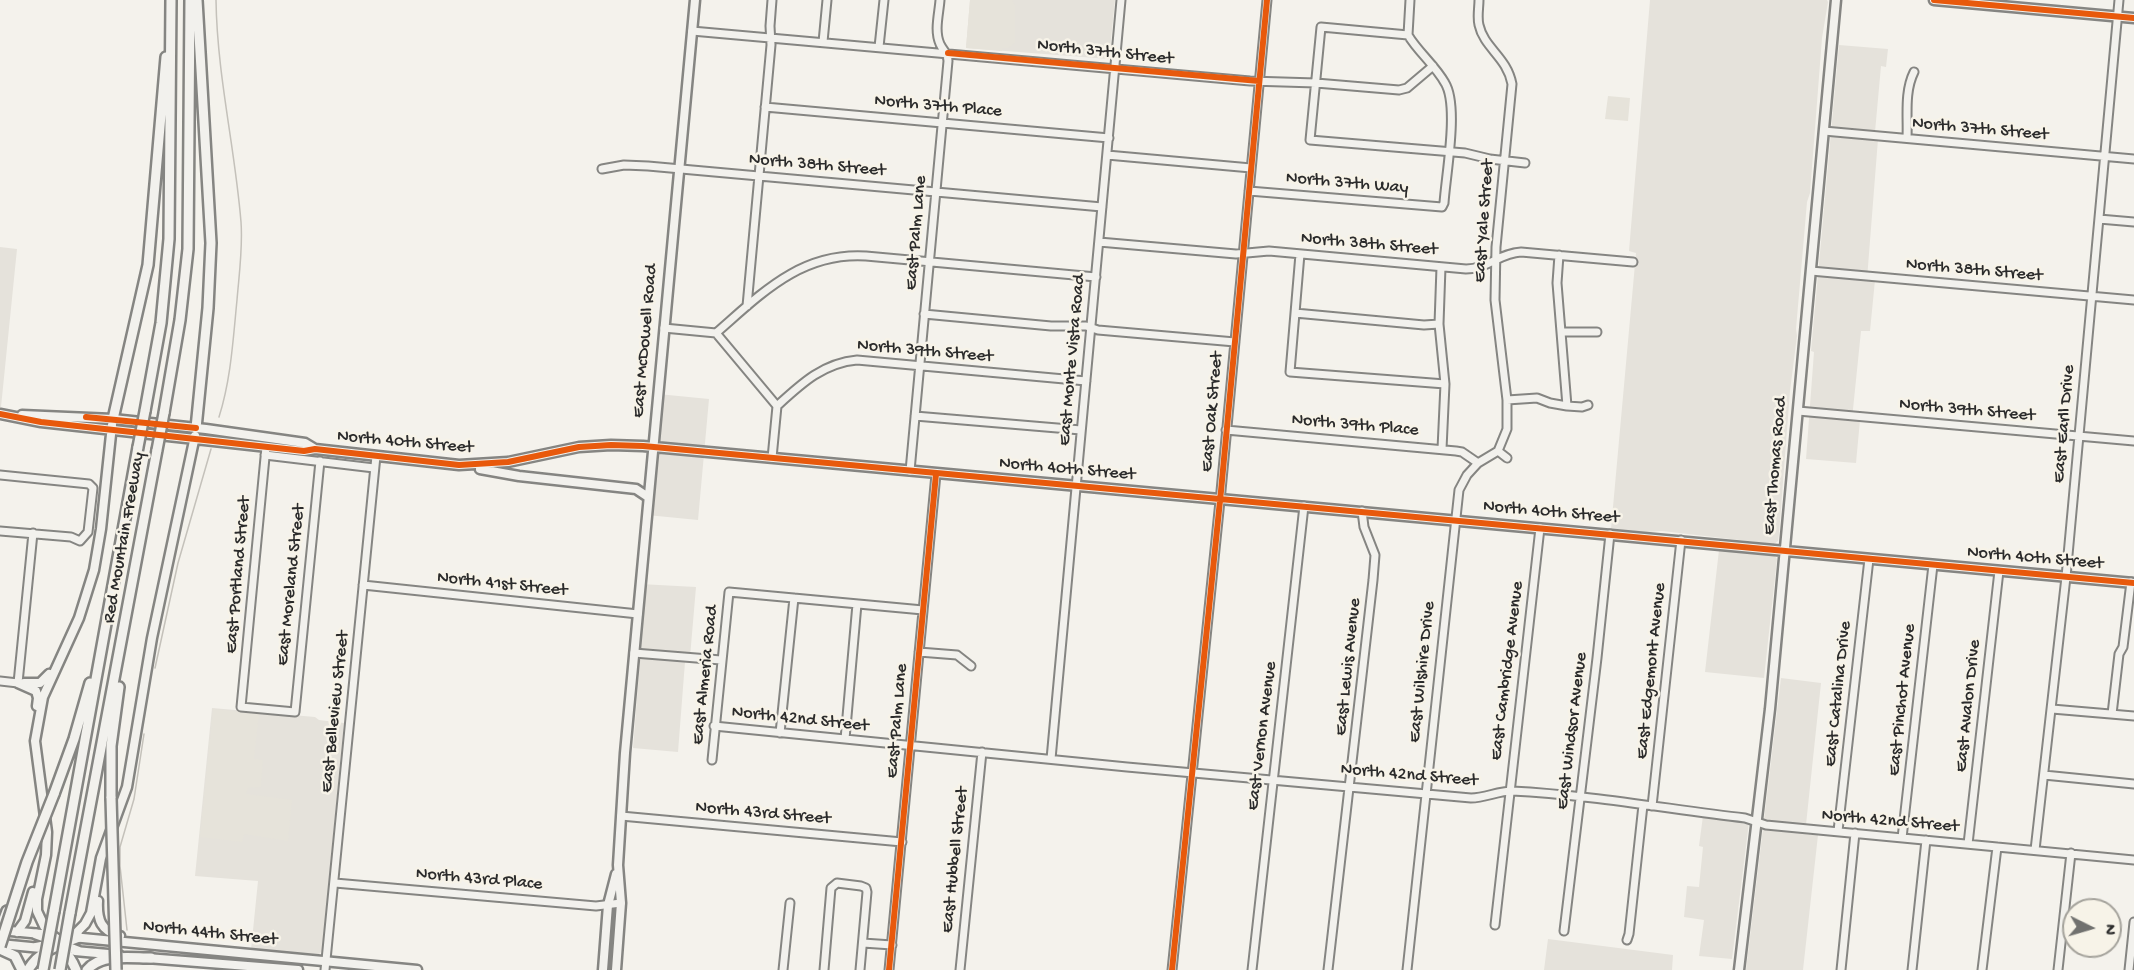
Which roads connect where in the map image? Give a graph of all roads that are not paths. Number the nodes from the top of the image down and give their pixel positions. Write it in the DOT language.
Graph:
graph roads {
  1 [pos="171,0"];
  2 [pos="190,0"];
  3 [pos="197,0"];
  4 [pos="695,0"];
  5 [pos="772,0"];
  6 [pos="827,0"];
  7 [pos="884,0"];
  8 [pos="940,0"];
  9 [pos="1121,0"];
  10 [pos="1267,0"];
  11 [pos="1410,0"];
  12 [pos="1479,0"];
  13 [pos="1836,0"];
  14 [pos="1934,0"];
  15 [pos="2120,0"];
  16 [pos="1977,2"];
  17 [pos="2118,16"];
  18 [pos="2134,18"];
  19 [pos="171,19"];
  20 [pos="692,31"];
  21 [pos="1408,35"];
  22 [pos="771,38"];
  23 [pos="824,42"];
  24 [pos="879,47"];
  25 [pos="948,53"];
  26 [pos="1433,66"];
  27 [pos="1115,69"];
  28 [pos="1914,72"];
  29 [pos="1259,81"];
  30 [pos="1316,83"];
  31 [pos="765,107"];
  32 [pos="942,123"];
  33 [pos="1824,131"];
  34 [pos="1109,138"];
  35 [pos="1907,138"];
  36 [pos="1448,151"];
  37 [pos="1107,155"];
  38 [pos="2104,156"];
  39 [pos="2134,159"];
  40 [pos="1504,160"];
  41 [pos="1525,162"];
  42 [pos="1251,168"];
  43 [pos="602,169"];
  44 [pos="679,169"];
  45 [pos="759,176"];
  46 [pos="1249,191"];
  47 [pos="936,192"];
  48 [pos="1102,207"];
  49 [pos="2099,219"];
  50 [pos="2134,222"];
  51 [pos="1099,242"];
  52 [pos="1243,254"];
  53 [pos="1300,254"];
  54 [pos="1559,255"];
  55 [pos="1496,259"];
  56 [pos="929,262"];
  57 [pos="1634,262"];
  58 [pos="1441,267"];
  59 [pos="1811,271"];
  60 [pos="1096,277"];
  61 [pos="2092,296"];
  62 [pos="2134,300"];
  63 [pos="747,306"];
  64 [pos="1295,313"];
  65 [pos="924,314"];
  66 [pos="1439,324"];
  67 [pos="664,328"];
  68 [pos="1091,328"];
  69 [pos="1562,332"];
  70 [pos="1596,332"];
  71 [pos="716,333"];
  72 [pos="1235,342"];
  73 [pos="920,365"];
  74 [pos="1086,381"];
  75 [pos="1445,384"];
  76 [pos="1507,400"];
  77 [pos="1588,405"];
  78 [pos="777,406"];
  79 [pos="1567,406"];
  80 [pos="1798,411"];
  81 [pos="3,415"];
  82 [pos="915,417"];
  83 [pos="113,419"];
  84 [pos="196,428"];
  85 [pos="111,429"];
  86 [pos="1226,429"];
  87 [pos="1081,430"];
  88 [pos="2078,436"];
  89 [pos="194,439"];
  90 [pos="2134,441"];
  91 [pos="653,447"];
  92 [pos="315,449"];
  93 [pos="1442,449"];
  94 [pos="265,451"];
  95 [pos="1498,451"];
  96 [pos="376,456"];
  97 [pos="772,458"];
  98 [pos="1507,458"];
  99 [pos="320,461"];
  100 [pos="1478,463"];
  101 [pos="459,465"];
  102 [pos="374,468"];
  103 [pos="910,471"];
  104 [pos="936,474"];
  105 [pos="0,475"];
  106 [pos="1077,486"];
  107 [pos="648,497"];
  108 [pos="1220,499"];
  109 [pos="1304,506"];
  110 [pos="1362,511"];
  111 [pos="1455,520"];
  112 [pos="1540,528"];
  113 [pos="0,531"];
  114 [pos="33,533"];
  115 [pos="1610,534"];
  116 [pos="1682,540"];
  117 [pos="1785,550"];
  118 [pos="1869,559"];
  119 [pos="1933,565"];
  120 [pos="1999,571"];
  121 [pos="2066,577"];
  122 [pos="2132,582"];
  123 [pos="363,585"];
  124 [pos="111,596"];
  125 [pos="794,598"];
  126 [pos="857,604"];
  127 [pos="923,610"];
  128 [pos="638,614"];
  129 [pos="124,631"];
  130 [pos="919,652"];
  131 [pos="634,653"];
  132 [pos="721,660"];
  133 [pos="59,662"];
  134 [pos="971,666"];
  135 [pos="0,681"];
  136 [pos="18,683"];
  137 [pos="2052,709"];
  138 [pos="295,712"];
  139 [pos="2112,714"];
  140 [pos="2134,716"];
  141 [pos="714,726"];
  142 [pos="780,733"];
  143 [pos="845,739"];
  144 [pos="35,741"];
  145 [pos="910,746"];
  146 [pos="982,752"];
  147 [pos="1051,759"];
  148 [pos="712,760"];
  149 [pos="1192,772"];
  150 [pos="2044,775"];
  151 [pos="1274,779"];
  152 [pos="2134,784"];
  153 [pos="1350,786"];
  154 [pos="1509,791"];
  155 [pos="1426,794"];
  156 [pos="1581,797"];
  157 [pos="1643,805"];
  158 [pos="1652,806"];
  159 [pos="621,816"];
  160 [pos="1757,822"];
  161 [pos="1838,831"];
  162 [pos="1855,833"];
  163 [pos="1902,838"];
  164 [pos="1926,840"];
  165 [pos="902,842"];
  166 [pos="1968,844"];
  167 [pos="1997,847"];
  168 [pos="2035,850"];
  169 [pos="2071,854"];
  170 [pos="46,855"];
  171 [pos="2134,860"];
  172 [pos="27,862"];
  173 [pos="618,865"];
  174 [pos="98,874"];
  175 [pos="334,883"];
  176 [pos="112,894"];
  177 [pos="621,903"];
  178 [pos="790,903"];
  179 [pos="608,905"];
  180 [pos="2134,922"];
  181 [pos="1494,925"];
  182 [pos="0,930"];
  183 [pos="1564,931"];
  184 [pos="17,932"];
  185 [pos="36,934"];
  186 [pos="79,937"];
  187 [pos="1627,940"];
  188 [pos="59,943"];
  189 [pos="862,943"];
  190 [pos="148,944"];
  191 [pos="892,945"];
  192 [pos="0,946"];
  193 [pos="225,952"];
  194 [pos="151,958"];
  195 [pos="285,958"];
  196 [pos="326,966"];
  197 [pos="235,967"];
  198 [pos="22,970"];
  199 [pos="28,970"];
  200 [pos="43,970"];
  201 [pos="60,970"];
  202 [pos="76,970"];
  203 [pos="87,970"];
  204 [pos="111,970"];
  205 [pos="116,970"];
  206 [pos="298,970"];
  207 [pos="417,970"];
  208 [pos="603,970"];
  209 [pos="616,970"];
  210 [pos="783,970"];
  211 [pos="824,970"];
  212 [pos="860,970"];
  213 [pos="889,970"];
  214 [pos="960,970"];
  215 [pos="1172,970"];
  216 [pos="1252,970"];
  217 [pos="1328,970"];
  218 [pos="1407,970"];
  219 [pos="1739,970"];
  220 [pos="1841,970"];
  221 [pos="1912,970"];
  222 [pos="1982,970"];
  223 [pos="2058,970"];
  224 [pos="2129,970"];
  1 -- 19 [label="highway, Red Mountain Freeway"];
  2 -- 129 [label="highway, Red Mountain Freeway, bridge"];
  3 -- 84 [label="highway"];
  4 -- 20 [label="main road, East McDowell Road"];
  5 -- 22 [label="street"];
  6 -- 23 [label="street"];
  7 -- 24 [label="street"];
  8 -- 25 [label="street, East Palm Lane"];
  9 -- 27 [label="street, East Monte Vista Road"];
  10 -- 29 [label="street, East Oak Street"];
  11 -- 21 [label="street"];
  12 -- 40 [label="street, East Yale Street"];
  13 -- 33 [label="main road, East Thomas Road"];
  14 -- 16 [label="main road"];
  15 -- 17 [label="street, East Earll Drive"];
  16 -- 17 [label="main road"];
  17 -- 18 [label="main road"];
  17 -- 38 [label="street, East Earll Drive"];
  19 -- 83 [label="highway"];
  19 -- 124 [label="highway, Red Mountain Freeway, bridge"];
  20 -- 22 [label="street, North 37th Street"];
  20 -- 44 [label="main road, East McDowell Road"];
  21 -- 26 [label="street"];
  21 -- 30 [label="street"];
  22 -- 23 [label="street, North 37th Street"];
  22 -- 31 [label="street"];
  23 -- 24 [label="street, North 37th Street"];
  24 -- 25 [label="street, North 37th Street"];
  25 -- 27 [label="street, North 37th Street"];
  25 -- 32 [label="street, East Palm Lane"];
  26 -- 30 [label="street, North 37th Street"];
  26 -- 36 [label="street"];
  27 -- 29 [label="street, North 37th Street"];
  27 -- 34 [label="street, East Monte Vista Road"];
  28 -- 35 [label="street"];
  29 -- 30 [label="street, North 37th Street"];
  29 -- 42 [label="street, East Oak Street"];
  30 -- 36 [label="street"];
  31 -- 32 [label="street, North 37th Place"];
  31 -- 45 [label="street"];
  32 -- 34 [label="street, North 37th Place"];
  32 -- 47 [label="street, East Palm Lane"];
  33 -- 35 [label="street, North 37th Street"];
  33 -- 59 [label="main road, East Thomas Road"];
  34 -- 37 [label="street, East Monte Vista Road"];
  35 -- 38 [label="street, North 37th Street"];
  36 -- 40 [label="street"];
  36 -- 46 [label="street, North 37th Way"];
  37 -- 42 [label="street"];
  37 -- 48 [label="street, East Monte Vista Road"];
  38 -- 39 [label="street, North 37th Street"];
  38 -- 49 [label="street, East Earll Drive"];
  40 -- 41 [label="street"];
  40 -- 55 [label="street, East Yale Street"];
  42 -- 46 [label="street, East Oak Street"];
  43 -- 44 [label="street, North 38th Street"];
  44 -- 45 [label="street, North 38th Street"];
  44 -- 67 [label="main road, East McDowell Road"];
  45 -- 47 [label="street, North 38th Street"];
  45 -- 63 [label="street"];
  46 -- 52 [label="street, East Oak Street"];
  47 -- 48 [label="street, North 38th Street"];
  47 -- 56 [label="street, East Palm Lane"];
  48 -- 51 [label="street, East Monte Vista Road"];
  49 -- 50 [label="street"];
  49 -- 61 [label="street, East Earll Drive"];
  51 -- 52 [label="street, North 38th Street"];
  51 -- 60 [label="street, East Monte Vista Road"];
  52 -- 53 [label="street, North 38th Street"];
  52 -- 72 [label="street, East Oak Street"];
  53 -- 58 [label="street, North 38th Street"];
  53 -- 64 [label="street"];
  54 -- 55 [label="street, North 38th Street"];
  54 -- 57 [label="street, North 38th Street"];
  54 -- 69 [label="street"];
  55 -- 58 [label="street, North 38th Street"];
  55 -- 76 [label="street, East Yale Street"];
  56 -- 60 [label="street"];
  56 -- 63 [label="street"];
  56 -- 65 [label="street, East Palm Lane"];
  58 -- 66 [label="street"];
  59 -- 61 [label="street, North 38th Street"];
  59 -- 80 [label="main road, East Thomas Road"];
  60 -- 68 [label="street, East Monte Vista Road"];
  61 -- 62 [label="street, North 38th Street"];
  61 -- 88 [label="street, East Earll Drive"];
  63 -- 71 [label="street"];
  64 -- 66 [label="street"];
  64 -- 75 [label="street"];
  65 -- 68 [label="street"];
  65 -- 73 [label="street, East Palm Lane"];
  66 -- 75 [label="street"];
  67 -- 71 [label="street"];
  67 -- 91 [label="main road, East McDowell Road"];
  68 -- 72 [label="street"];
  68 -- 74 [label="street, East Monte Vista Road"];
  69 -- 70 [label="street"];
  69 -- 79 [label="street"];
  71 -- 78 [label="street"];
  72 -- 86 [label="street, East Oak Street"];
  73 -- 74 [label="street, North 39th Street"];
  73 -- 78 [label="street, North 39th Street"];
  73 -- 82 [label="street, East Palm Lane"];
  74 -- 87 [label="street, East Monte Vista Road"];
  75 -- 93 [label="street"];
  76 -- 79 [label="street"];
  76 -- 95 [label="street, East Yale Street"];
  77 -- 79 [label="street"];
  78 -- 97 [label="street"];
  80 -- 88 [label="street, North 39th Street"];
  80 -- 117 [label="main road, East Thomas Road"];
  81 -- 83 [label="main road, North 40th Street"];
  81 -- 85 [label="main road, North 40th Street"];
  82 -- 87 [label="street"];
  82 -- 103 [label="street, East Palm Lane"];
  83 -- 84 [label="main road, North 40th Street"];
  83 -- 85 [label="main road, Red Mountain Freeway"];
  84 -- 89 [label="main road"];
  84 -- 92 [label="main road, North 40th Street"];
  85 -- 89 [label="main road, North 40th Street"];
  85 -- 133 [label="main road, Red Mountain Freeway"];
  86 -- 93 [label="street, North 39th Place"];
  86 -- 108 [label="street, East Oak Street"];
  87 -- 106 [label="street, East Monte Vista Road"];
  88 -- 90 [label="street, North 39th Street"];
  88 -- 121 [label="street, East Earll Drive"];
  89 -- 94 [label="main road, North 40th Street"];
  89 -- 174 [label="main road"];
  91 -- 97 [label="main road, North 40th Street"];
  91 -- 101 [label="main road, North 40th Street"];
  91 -- 107 [label="main road, East McDowell Road"];
  92 -- 94 [label="main road, North 40th Street"];
  92 -- 96 [label="main road, North 40th Street"];
  93 -- 100 [label="street, North 39th Place"];
  94 -- 99 [label="street"];
  94 -- 138 [label="street, East Portland Street"];
  95 -- 98 [label="street"];
  95 -- 100 [label="street"];
  96 -- 101 [label="main road, North 40th Street"];
  96 -- 102 [label="street, East Belleview Street"];
  97 -- 103 [label="main road, North 40th Street"];
  99 -- 102 [label="street"];
  99 -- 138 [label="street, East Moreland Street"];
  100 -- 111 [label="street"];
  101 -- 107 [label="main road"];
  102 -- 123 [label="street, East Belleview Street"];
  103 -- 104 [label="main road, North 40th Street"];
  104 -- 106 [label="main road, North 40th Street"];
  104 -- 127 [label="street, East Palm Lane"];
  105 -- 114 [label="street"];
  106 -- 108 [label="main road, North 40th Street"];
  106 -- 147 [label="street, East Monte Vista Road"];
  107 -- 128 [label="main road, East McDowell Road"];
  108 -- 109 [label="main road, North 40th Street"];
  108 -- 149 [label="street, East Oak Street"];
  109 -- 110 [label="main road, North 40th Street"];
  109 -- 151 [label="street, East Vernon Avenue"];
  110 -- 111 [label="main road, North 40th Street"];
  110 -- 153 [label="street, East Lewis Avenue"];
  111 -- 112 [label="main road, North 40th Street"];
  111 -- 155 [label="street, East Wilshire Drive"];
  112 -- 115 [label="main road, North 40th Street"];
  112 -- 154 [label="street, East Cambridge Avenue"];
  113 -- 114 [label="street"];
  114 -- 136 [label="street"];
  115 -- 116 [label="main road, North 40th Street"];
  115 -- 156 [label="street, East Windsor Avenue"];
  116 -- 117 [label="main road, North 40th Street"];
  116 -- 158 [label="street, East Edgemont Avenue"];
  117 -- 118 [label="main road, North 40th Street"];
  117 -- 160 [label="main road, East Thomas Road"];
  118 -- 119 [label="main road, North 40th Street"];
  118 -- 161 [label="street, East Catalina Drive"];
  119 -- 120 [label="main road, North 40th Street"];
  119 -- 163 [label="street, East Pinchot Avenue"];
  120 -- 121 [label="main road, North 40th Street"];
  120 -- 166 [label="street, East Avalon Drive"];
  121 -- 122 [label="main road, North 40th Street"];
  121 -- 137 [label="street, East Earll Drive"];
  122 -- 139 [label="street"];
  123 -- 128 [label="street, North 41st Street"];
  123 -- 175 [label="street, East Belleview Street"];
  124 -- 172 [label="highway, bridge"];
  124 -- 200 [label="highway, Red Mountain Freeway, bridge"];
  125 -- 126 [label="street"];
  125 -- 132 [label="street, East Almeria Road"];
  125 -- 142 [label="street"];
  126 -- 127 [label="street"];
  126 -- 143 [label="street"];
  127 -- 130 [label="street, East Palm Lane"];
  128 -- 131 [label="main road, East McDowell Road"];
  129 -- 176 [label="highway, bridge"];
  129 -- 201 [label="highway, Red Mountain Freeway, bridge"];
  130 -- 134 [label="street"];
  130 -- 145 [label="street, East Palm Lane"];
  131 -- 132 [label="street"];
  131 -- 159 [label="main road, East McDowell Road"];
  132 -- 141 [label="street, East Almeria Road"];
  133 -- 136 [label="main road"];
  133 -- 144 [label="main road, Red Mountain Freeway"];
  135 -- 136 [label="street"];
  136 -- 144 [label="main road"];
  137 -- 139 [label="street"];
  137 -- 150 [label="street, East Earll Drive"];
  139 -- 140 [label="street"];
  141 -- 142 [label="street, North 42nd Street"];
  141 -- 148 [label="street, East Almeria Road"];
  142 -- 143 [label="street, North 42nd Street"];
  143 -- 145 [label="street, North 42nd Street"];
  144 -- 170 [label="main road, Red Mountain Freeway"];
  145 -- 146 [label="street, North 42nd Street"];
  145 -- 165 [label="street, East Palm Lane"];
  146 -- 147 [label="street, North 42nd Street"];
  146 -- 214 [label="street, East Hubbell Street"];
  147 -- 149 [label="street, North 42nd Street"];
  149 -- 151 [label="street, North 42nd Street"];
  149 -- 215 [label="street, East Oak Street"];
  150 -- 152 [label="street"];
  150 -- 168 [label="street, East Earll Drive"];
  151 -- 153 [label="street, North 42nd Street"];
  151 -- 216 [label="street, East Vernon Avenue"];
  153 -- 155 [label="street, North 42nd Street"];
  153 -- 217 [label="street, East Lewis Avenue"];
  154 -- 155 [label="street, North 42nd Street"];
  154 -- 156 [label="street, North 42nd Street"];
  154 -- 181 [label="street, East Cambridge Avenue"];
  155 -- 218 [label="street, East Wilshire Drive"];
  156 -- 157 [label="street, North 42nd Street"];
  156 -- 183 [label="street, East Windsor Avenue"];
  157 -- 158 [label="street, North 42nd Street"];
  157 -- 187 [label="street"];
  158 -- 160 [label="street, North 42nd Street"];
  159 -- 165 [label="street, North 43rd Street"];
  159 -- 173 [label="main road, East McDowell Road"];
  160 -- 161 [label="street, North 42nd Street"];
  160 -- 219 [label="main road, East Thomas Road"];
  161 -- 162 [label="street, North 42nd Street"];
  162 -- 163 [label="street, North 42nd Street"];
  162 -- 220 [label="street"];
  163 -- 164 [label="street, North 42nd Street"];
  164 -- 166 [label="street, North 42nd Street"];
  164 -- 221 [label="street"];
  165 -- 191 [label="street, East Palm Lane"];
  166 -- 167 [label="street, North 42nd Street"];
  167 -- 168 [label="street, North 42nd Street"];
  167 -- 222 [label="street"];
  168 -- 169 [label="street, North 42nd Street"];
  169 -- 171 [label="street, North 42nd Street"];
  169 -- 223 [label="street"];
  170 -- 184 [label="main road"];
  170 -- 188 [label="main road"];
  172 -- 182 [label="highway, bridge"];
  172 -- 192 [label="highway, bridge"];
  173 -- 177 [label="main road, East McDowell Road"];
  173 -- 179 [label="main road, East McDowell Road"];
  174 -- 188 [label="main road"];
  174 -- 190 [label="main road"];
  175 -- 179 [label="street, North 43rd Place"];
  175 -- 196 [label="street, East Belleview Street"];
  176 -- 204 [label="highway, bridge"];
  176 -- 205 [label="highway, bridge"];
  177 -- 179 [label="street, North 43rd Place"];
  177 -- 209 [label="main road, East McDowell Road"];
  178 -- 210 [label="street"];
  179 -- 208 [label="main road, East McDowell Road"];
  180 -- 224 [label="street"];
  182 -- 184 [label="main road"];
  184 -- 185 [label="main road"];
  185 -- 188 [label="highway"];
  186 -- 188 [label="highway"];
  186 -- 190 [label="main road, North 44th Street"];
  188 -- 192 [label="main road"];
  188 -- 194 [label="main road, North 44th Street"];
  188 -- 199 [label="highway"];
  188 -- 202 [label="highway"];
  189 -- 191 [label="street"];
  189 -- 211 [label="street"];
  189 -- 212 [label="street"];
  190 -- 193 [label="main road, North 44th Street"];
  191 -- 213 [label="street, East Palm Lane"];
  192 -- 198 [label="highway"];
  193 -- 195 [label="main road, North 44th Street"];
  193 -- 197 [label="main road"];
  194 -- 197 [label="main road, North 44th Street"];
  194 -- 203 [label="highway"];
  195 -- 196 [label="main road, North 44th Street"];
  195 -- 197 [label="main road"];
  196 -- 207 [label="main road, North 44th Street"];
  197 -- 206 [label="main road, North 44th Street"];
}
